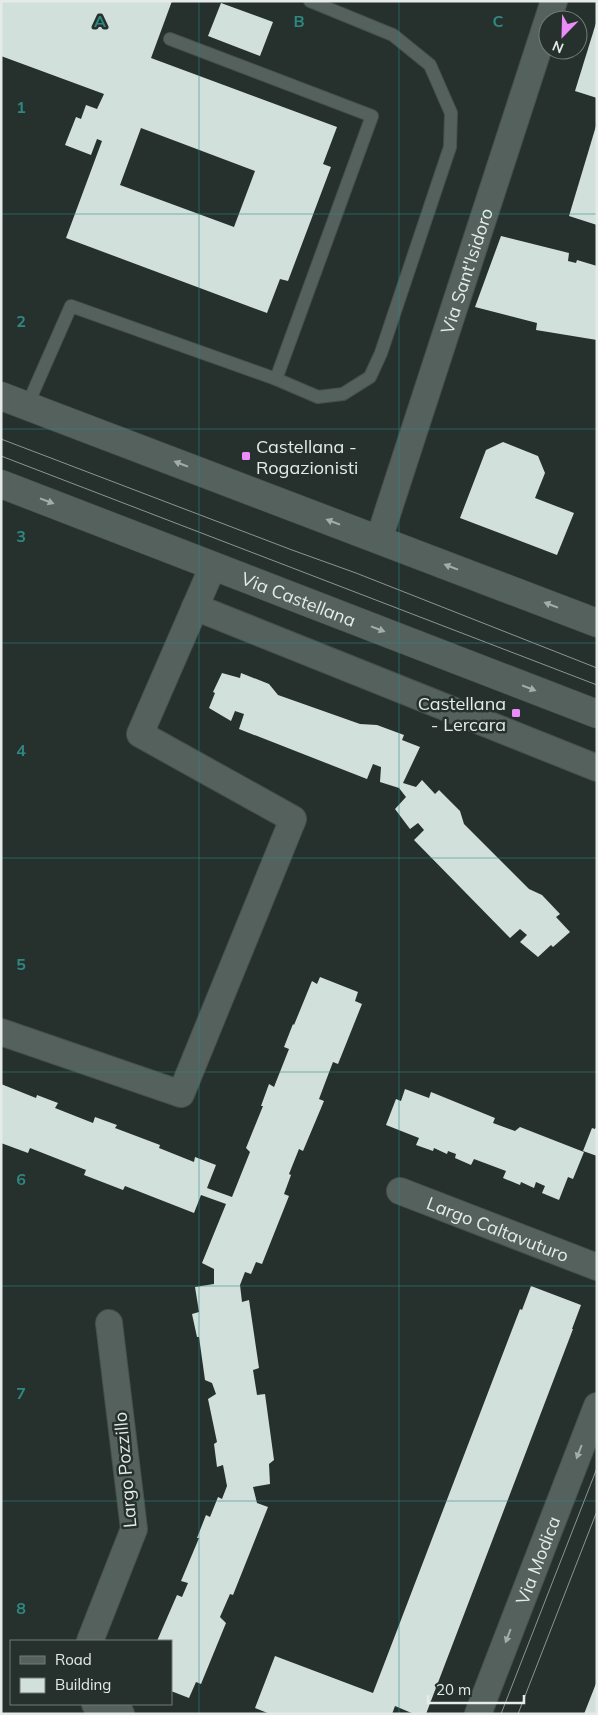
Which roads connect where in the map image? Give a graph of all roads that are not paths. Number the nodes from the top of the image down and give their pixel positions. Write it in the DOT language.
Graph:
graph roads {
  1 [pos="310,1"];
  2 [pos="554,1"];
  3 [pos="170,39"];
  4 [pos="276,379"];
  5 [pos="1,396"];
  6 [pos="27,406"];
  7 [pos="1,484"];
  8 [pos="379,539"];
  9 [pos="213,566"];
  10 [pos="195,607"];
  11 [pos="597,623"];
  12 [pos="597,714"];
  13 [pos="597,768"];
  14 [pos="1,1032"];
  15 [pos="400,1191"];
  16 [pos="597,1267"];
  17 [pos="109,1323"];
  18 [pos="597,1406"];
  19 [pos="90,1640"];
  20 [pos="98,1705"];
  21 [pos="121,1714"];
  22 [pos="478,1714"];
  1 -- 4 [label="lane"];
  2 -- 8 [label="street, Via Sant'Isidoro"];
  3 -- 4 [label="lane"];
  4 -- 6 [label="lane"];
  5 -- 6 [label="main road"];
  8 -- 6 [label="main road, one-way"];
  7 -- 9 [label="main road, Via Castellana, one-way"];
  11 -- 8 [label="main road, one-way"];
  9 -- 10 [label="street"];
  9 -- 12 [label="main road, Via Castellana, one-way"];
  10 -- 13 [label="street"];
  10 -- 14 [label="street"];
  15 -- 16 [label="street, Largo Caltavuturo"];
  17 -- 19 [label="street, Largo Pozzillo"];
  18 -- 22 [label="street, Via Modica, one-way"];
  20 -- 21 [label="street"];
}
